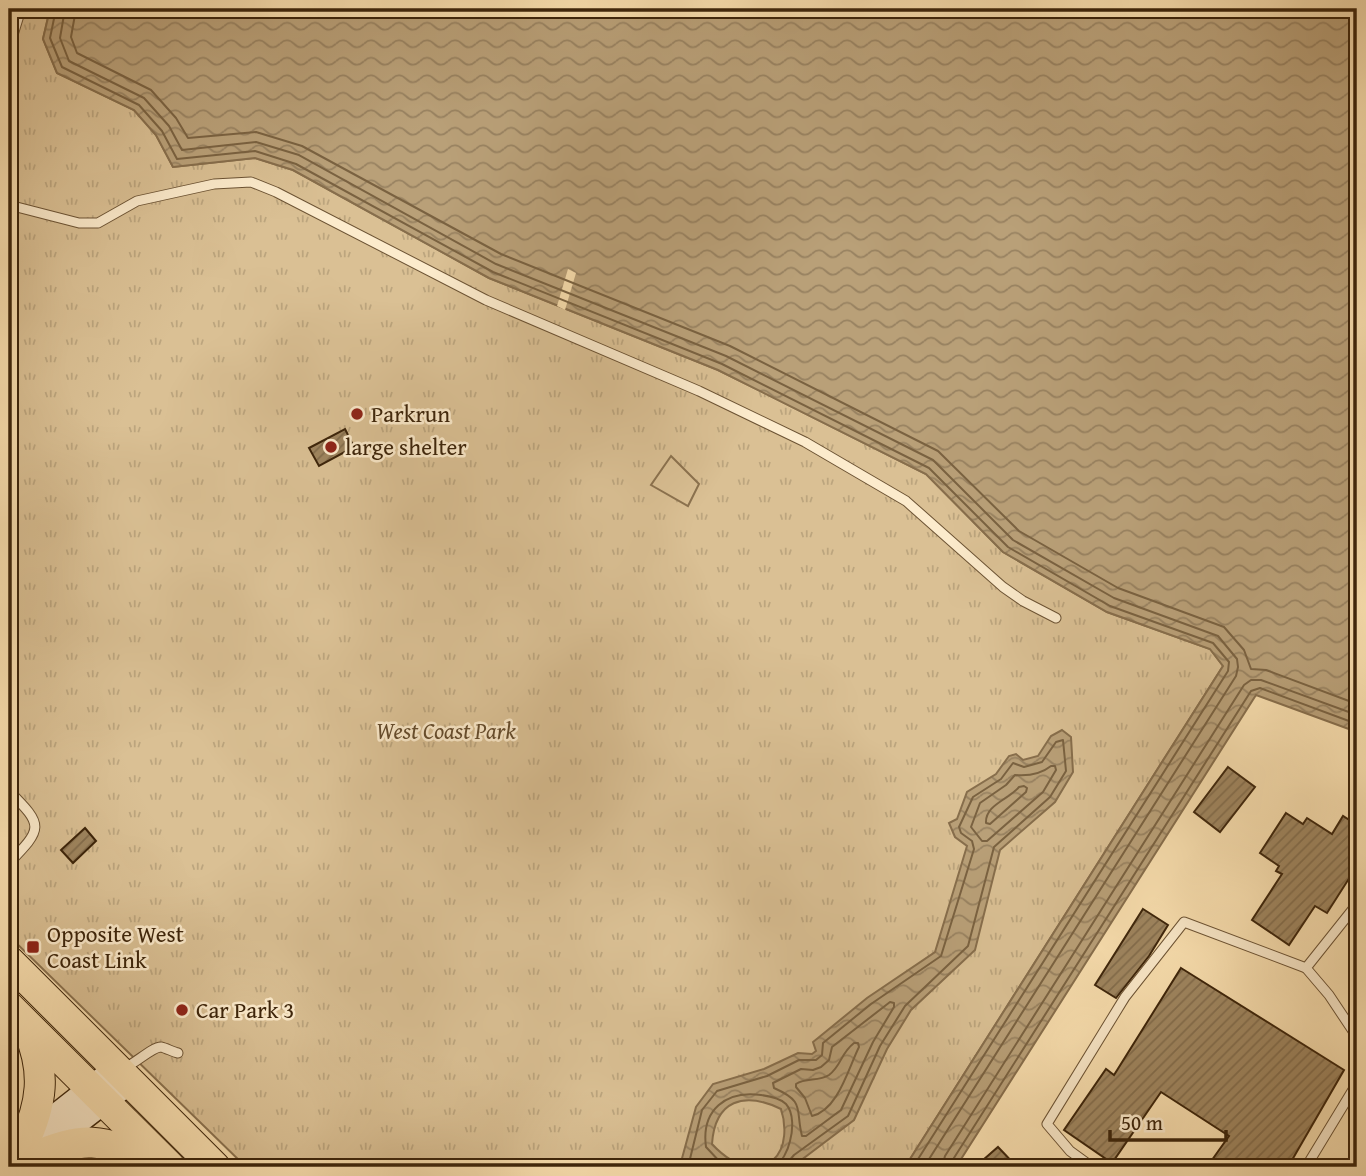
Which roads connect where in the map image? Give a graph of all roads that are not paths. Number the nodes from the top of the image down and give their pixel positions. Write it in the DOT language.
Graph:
graph roads {
  1 [pos="21,9"];
  2 [pos="9,48"];
  3 [pos="9,205"];
  4 [pos="1056,618"];
  5 [pos="9,791"];
  6 [pos="9,863"];
  7 [pos="1357,904"];
  8 [pos="9,961"];
  9 [pos="1306,968"];
  10 [pos="17,1015"];
  11 [pos="1357,1037"];
  12 [pos="178,1054"];
  13 [pos="122,1076"];
  14 [pos="1357,1083"];
  15 [pos="97,1097"];
  16 [pos="20,1155"];
  17 [pos="167,1167"];
  18 [pos="215,1167"];
  19 [pos="1092,1167"];
  20 [pos="1306,1167"];
  1 -- 2 [label="lane"];
  3 -- 4 [label="lane"];
  5 -- 6 [label="lane"];
  7 -- 9 [label="lane"];
  8 -- 13 [label="highway"];
  9 -- 11 [label="lane"];
  9 -- 19 [label="lane"];
  10 -- 15 [label="highway"];
  10 -- 16 [label="highway"];
  12 -- 13 [label="lane"];
  13 -- 15 [label="main road"];
  13 -- 18 [label="highway"];
  14 -- 20 [label="lane"];
  15 -- 16 [label="main road"];
  15 -- 17 [label="highway"];
  16 -- 17 [label="highway"];
}
